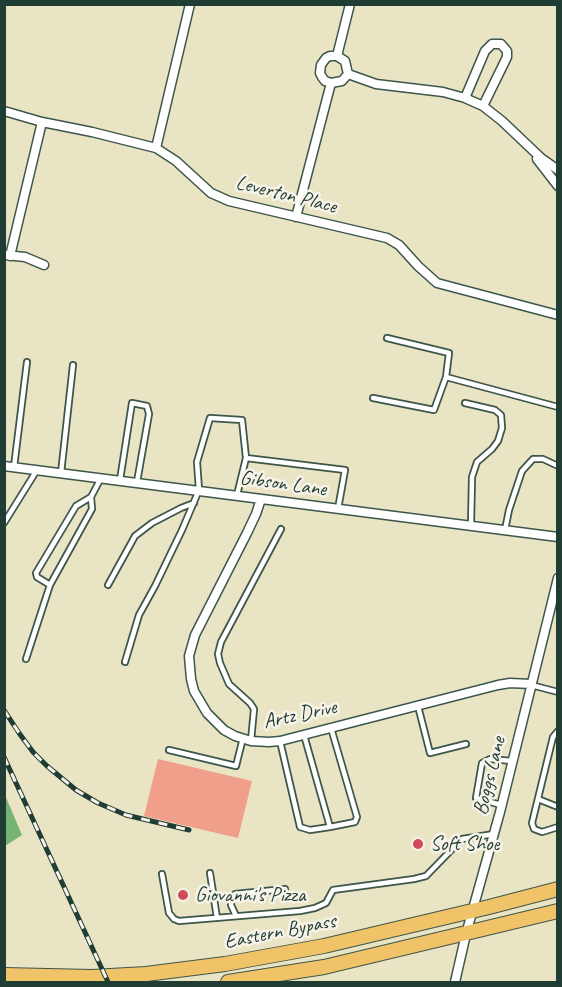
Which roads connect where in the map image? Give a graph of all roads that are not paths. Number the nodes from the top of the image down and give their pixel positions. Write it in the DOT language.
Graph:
graph roads {
  1 [pos="190,4"];
  2 [pos="350,4"];
  3 [pos="337,56"];
  4 [pos="348,74"];
  5 [pos="331,83"];
  6 [pos="465,98"];
  7 [pos="483,106"];
  8 [pos="4,111"];
  9 [pos="42,122"];
  10 [pos="156,148"];
  11 [pos="533,150"];
  12 [pos="558,170"];
  13 [pos="558,186"];
  14 [pos="296,217"];
  15 [pos="7,256"];
  16 [pos="44,265"];
  17 [pos="558,315"];
  18 [pos="387,338"];
  19 [pos="27,362"];
  20 [pos="73,365"];
  21 [pos="446,376"];
  22 [pos="373,398"];
  23 [pos="465,403"];
  24 [pos="558,407"];
  25 [pos="246,458"];
  26 [pos="4,466"];
  27 [pos="558,466"];
  28 [pos="14,467"];
  29 [pos="37,470"];
  30 [pos="61,473"];
  31 [pos="101,478"];
  32 [pos="120,480"];
  33 [pos="137,482"];
  34 [pos="199,490"];
  35 [pos="237,495"];
  36 [pos="91,497"];
  37 [pos="261,498"];
  38 [pos="194,503"];
  39 [pos="338,509"];
  40 [pos="4,523"];
  41 [pos="471,525"];
  42 [pos="281,529"];
  43 [pos="505,530"];
  44 [pos="558,537"];
  45 [pos="558,578"];
  46 [pos="50,585"];
  47 [pos="108,585"];
  48 [pos="26,659"];
  49 [pos="125,662"];
  50 [pos="531,684"];
  51 [pos="558,692"];
  52 [pos="418,706"];
  53 [pos="331,728"];
  54 [pos="558,731"];
  55 [pos="304,735"];
  56 [pos="247,740"];
  57 [pos="280,741"];
  58 [pos="466,744"];
  59 [pos="169,750"];
  60 [pos="512,761"];
  61 [pos="538,799"];
  62 [pos="501,805"];
  63 [pos="558,807"];
  64 [pos="558,827"];
  65 [pos="330,828"];
  66 [pos="494,834"];
  67 [pos="210,873"];
  68 [pos="162,874"];
  69 [pos="285,889"];
  70 [pos="558,889"];
  71 [pos="473,910"];
  72 [pos="558,911"];
  73 [pos="237,916"];
  74 [pos="217,918"];
  75 [pos="466,934"];
  76 [pos="4,975"];
  77 [pos="228,982"];
  78 [pos="455,982"];
  1 -- 10 [label="street"];
  2 -- 3 [label="street"];
  3 -- 4 [label="street"];
  3 -- 5 [label="street"];
  4 -- 5 [label="street"];
  4 -- 6 [label="street"];
  5 -- 14 [label="street"];
  6 -- 7 [label="street"];
  6 -- 7 [label="street"];
  7 -- 11 [label="street"];
  8 -- 9 [label="street, Leverton Place"];
  9 -- 10 [label="street, Leverton Place"];
  9 -- 15 [label="street"];
  10 -- 14 [label="street, Leverton Place"];
  11 -- 12 [label="street"];
  11 -- 13 [label="street"];
  14 -- 17 [label="street, Leverton Place"];
  15 -- 16 [label="street"];
  18 -- 21 [label="lane"];
  19 -- 28 [label="lane"];
  20 -- 30 [label="lane"];
  21 -- 22 [label="lane"];
  21 -- 24 [label="lane"];
  23 -- 41 [label="lane"];
  25 -- 34 [label="lane"];
  25 -- 35 [label="lane"];
  25 -- 39 [label="lane"];
  26 -- 28 [label="street, Gibson Lane"];
  27 -- 43 [label="lane"];
  28 -- 29 [label="street, Gibson Lane"];
  29 -- 30 [label="street, Gibson Lane"];
  29 -- 40 [label="lane"];
  30 -- 31 [label="street, Gibson Lane"];
  31 -- 32 [label="street, Gibson Lane"];
  31 -- 36 [label="lane"];
  32 -- 33 [label="street, Gibson Lane"];
  32 -- 33 [label="lane"];
  33 -- 34 [label="street, Gibson Lane"];
  34 -- 35 [label="street, Gibson Lane"];
  34 -- 38 [label="lane"];
  35 -- 37 [label="street, Gibson Lane"];
  36 -- 46 [label="lane"];
  36 -- 46 [label="lane"];
  37 -- 39 [label="street, Gibson Lane"];
  37 -- 56 [label="street, Artz Drive"];
  38 -- 47 [label="lane"];
  38 -- 49 [label="lane"];
  39 -- 41 [label="street, Gibson Lane"];
  41 -- 43 [label="street, Gibson Lane"];
  42 -- 56 [label="lane"];
  43 -- 44 [label="street, Gibson Lane"];
  45 -- 50 [label="street, Boggs Lane"];
  46 -- 48 [label="lane"];
  50 -- 51 [label="lane"];
  50 -- 52 [label="street, Artz Drive"];
  50 -- 60 [label="street, Boggs Lane"];
  52 -- 53 [label="street, Artz Drive"];
  52 -- 58 [label="lane"];
  53 -- 55 [label="street, Artz Drive"];
  53 -- 65 [label="lane"];
  54 -- 61 [label="lane"];
  55 -- 57 [label="street, Artz Drive"];
  55 -- 65 [label="lane"];
  56 -- 57 [label="street, Artz Drive"];
  56 -- 59 [label="lane"];
  57 -- 65 [label="lane"];
  60 -- 62 [label="street, Boggs Lane"];
  60 -- 62 [label="lane"];
  61 -- 63 [label="lane"];
  61 -- 64 [label="lane"];
  62 -- 66 [label="street, Boggs Lane"];
  66 -- 71 [label="street, Boggs Lane"];
  66 -- 73 [label="lane"];
  67 -- 74 [label="lane"];
  68 -- 74 [label="lane"];
  69 -- 73 [label="lane"];
  70 -- 71 [label="main road, Eastern Bypass"];
  71 -- 75 [label="street, Boggs Lane"];
  71 -- 76 [label="main road, Eastern Bypass"];
  72 -- 75 [label="main road, Eastern Bypass"];
  73 -- 74 [label="lane"];
  75 -- 77 [label="main road, Eastern Bypass"];
  75 -- 78 [label="street, Boggs Lane"];
}
